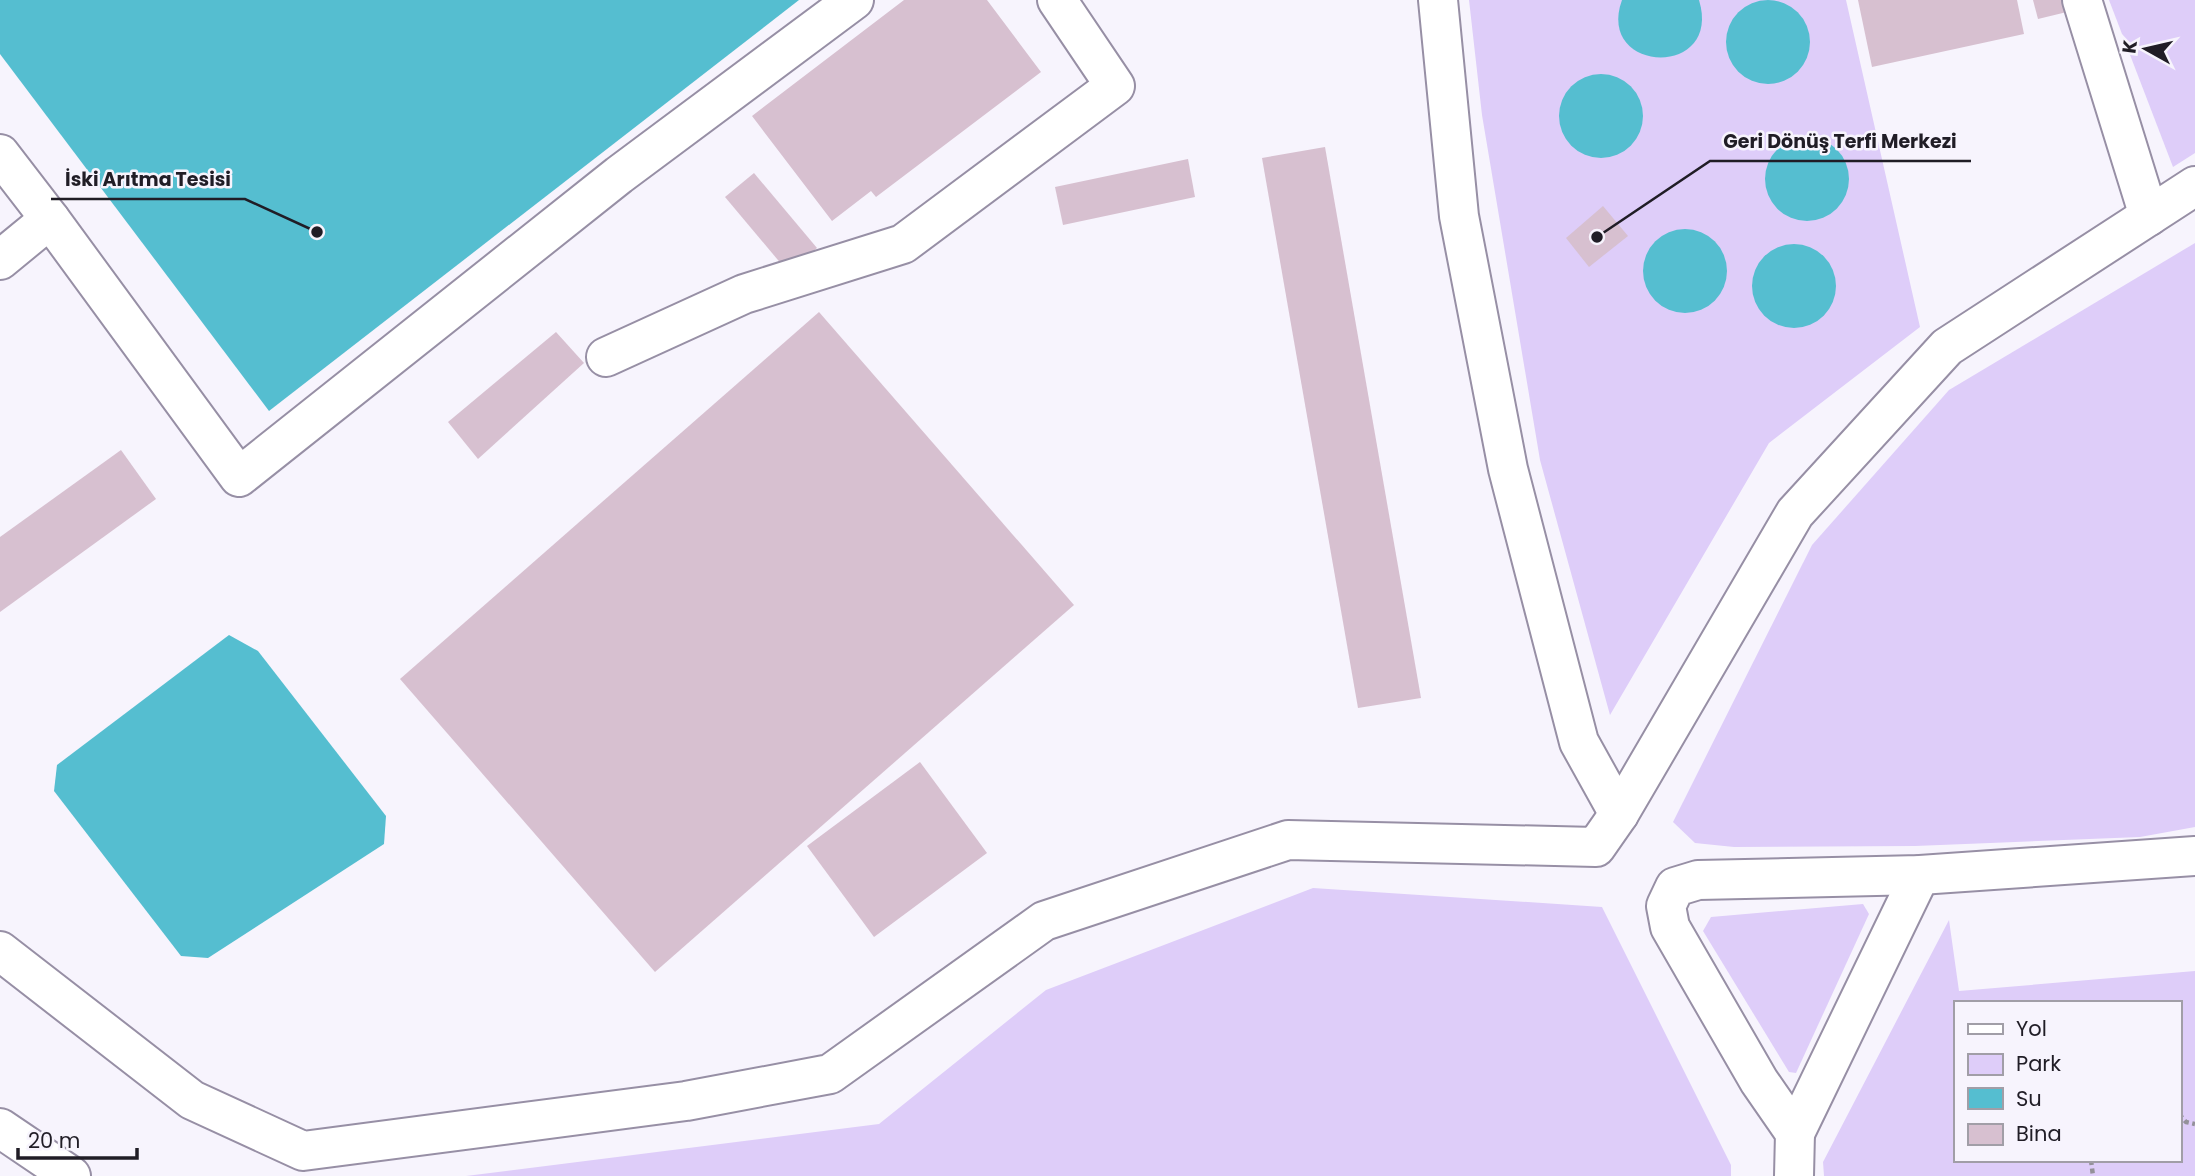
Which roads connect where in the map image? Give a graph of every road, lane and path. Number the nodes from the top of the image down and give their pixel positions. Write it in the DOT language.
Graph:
graph roads {
  1 [pos="854,0"];
  2 [pos="1056,0"];
  3 [pos="1438,0"];
  4 [pos="2082,0"];
  5 [pos="0,154"];
  6 [pos="2195,186"];
  7 [pos="2149,216"];
  8 [pos="50,219"];
  9 [pos="0,260"];
  10 [pos="606,357"];
  11 [pos="1619,814"];
  12 [pos="2195,856"];
  13 [pos="1920,875"];
  14 [pos="0,951"];
  15 [pos="0,1128"];
  16 [pos="1795,1133"];
  17 [pos="0,1148"];
  18 [pos="64,1176"];
  19 [pos="71,1176"];
  20 [pos="1794,1176"];
  1 -- 8 [label="main road"];
  2 -- 10 [label="main road"];
  3 -- 11 [label="main road"];
  4 -- 7 [label="main road"];
  5 -- 8 [label="main road"];
  6 -- 7 [label="main road"];
  7 -- 11 [label="main road"];
  8 -- 9 [label="main road"];
  11 -- 14 [label="main road"];
  12 -- 13 [label="main road"];
  13 -- 16 [label="main road"];
  13 -- 16 [label="main road"];
  15 -- 19 [label="main road"];
  16 -- 20 [label="main road"];
  17 -- 18 [label="main road"];
}
